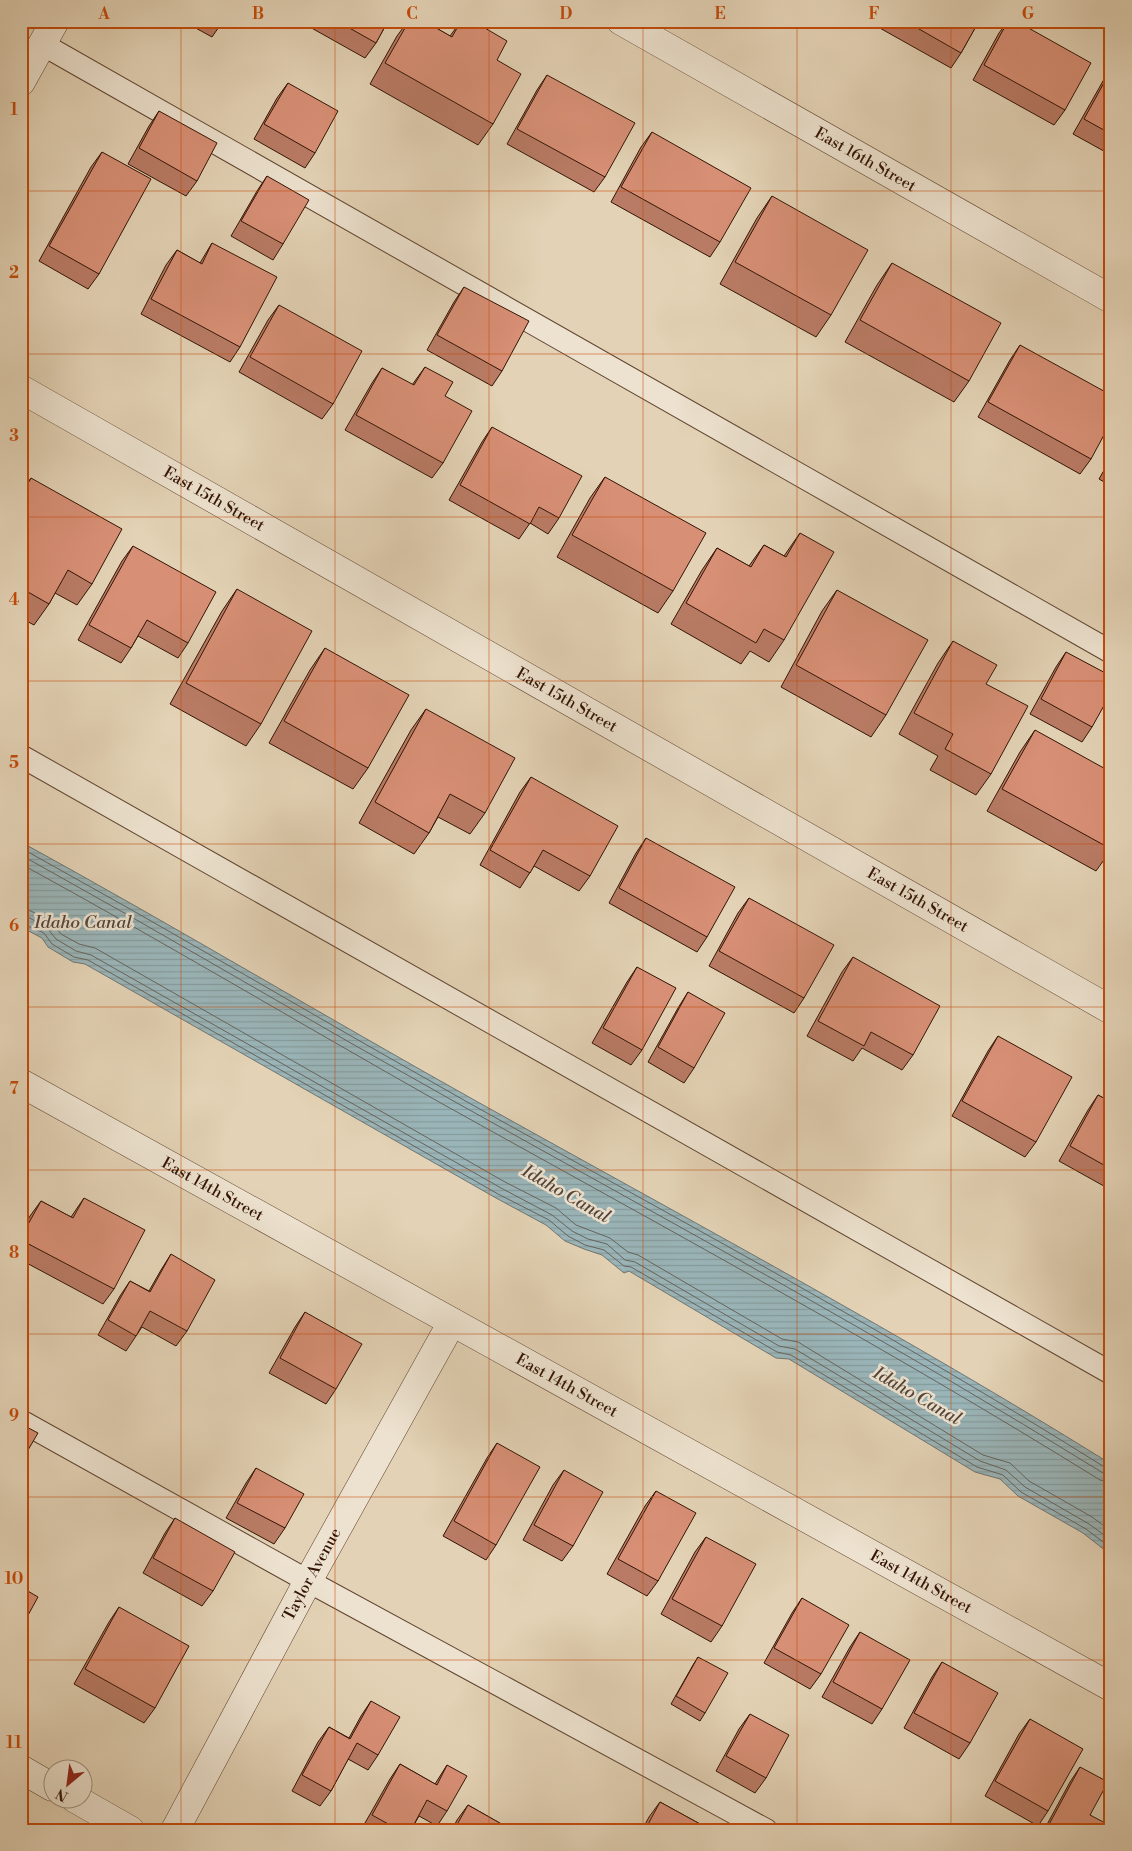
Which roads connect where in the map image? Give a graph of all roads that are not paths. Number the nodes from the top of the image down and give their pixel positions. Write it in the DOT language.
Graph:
graph roads {
  1 [pos="621,21"];
  2 [pos="49,32"];
  3 [pos="21,82"];
  4 [pos="1111,299"];
  5 [pos="21,389"];
  6 [pos="1111,652"];
  7 [pos="21,756"];
  8 [pos="1111,1010"];
  9 [pos="21,1083"];
  10 [pos="452,1322"];
  11 [pos="1111,1373"];
  12 [pos="21,1421"];
  13 [pos="308,1581"];
  14 [pos="1111,1687"];
  15 [pos="21,1769"];
  16 [pos="42,1781"];
  17 [pos="92,1808"];
  18 [pos="130,1830"];
  19 [pos="175,1830"];
  20 [pos="766,1830"];
  1 -- 4 [label="street, East 16th Street"];
  2 -- 3 [label="street"];
  2 -- 6 [label="lane"];
  5 -- 8 [label="street, East 15th Street"];
  7 -- 11 [label="lane"];
  9 -- 10 [label="street, East 14th Street"];
  10 -- 13 [label="street, Taylor Avenue"];
  10 -- 14 [label="street, East 14th Street"];
  12 -- 13 [label="lane"];
  13 -- 19 [label="street, Taylor Avenue"];
  13 -- 20 [label="lane"];
  15 -- 16 [label="street"];
  17 -- 18 [label="street"];
}
